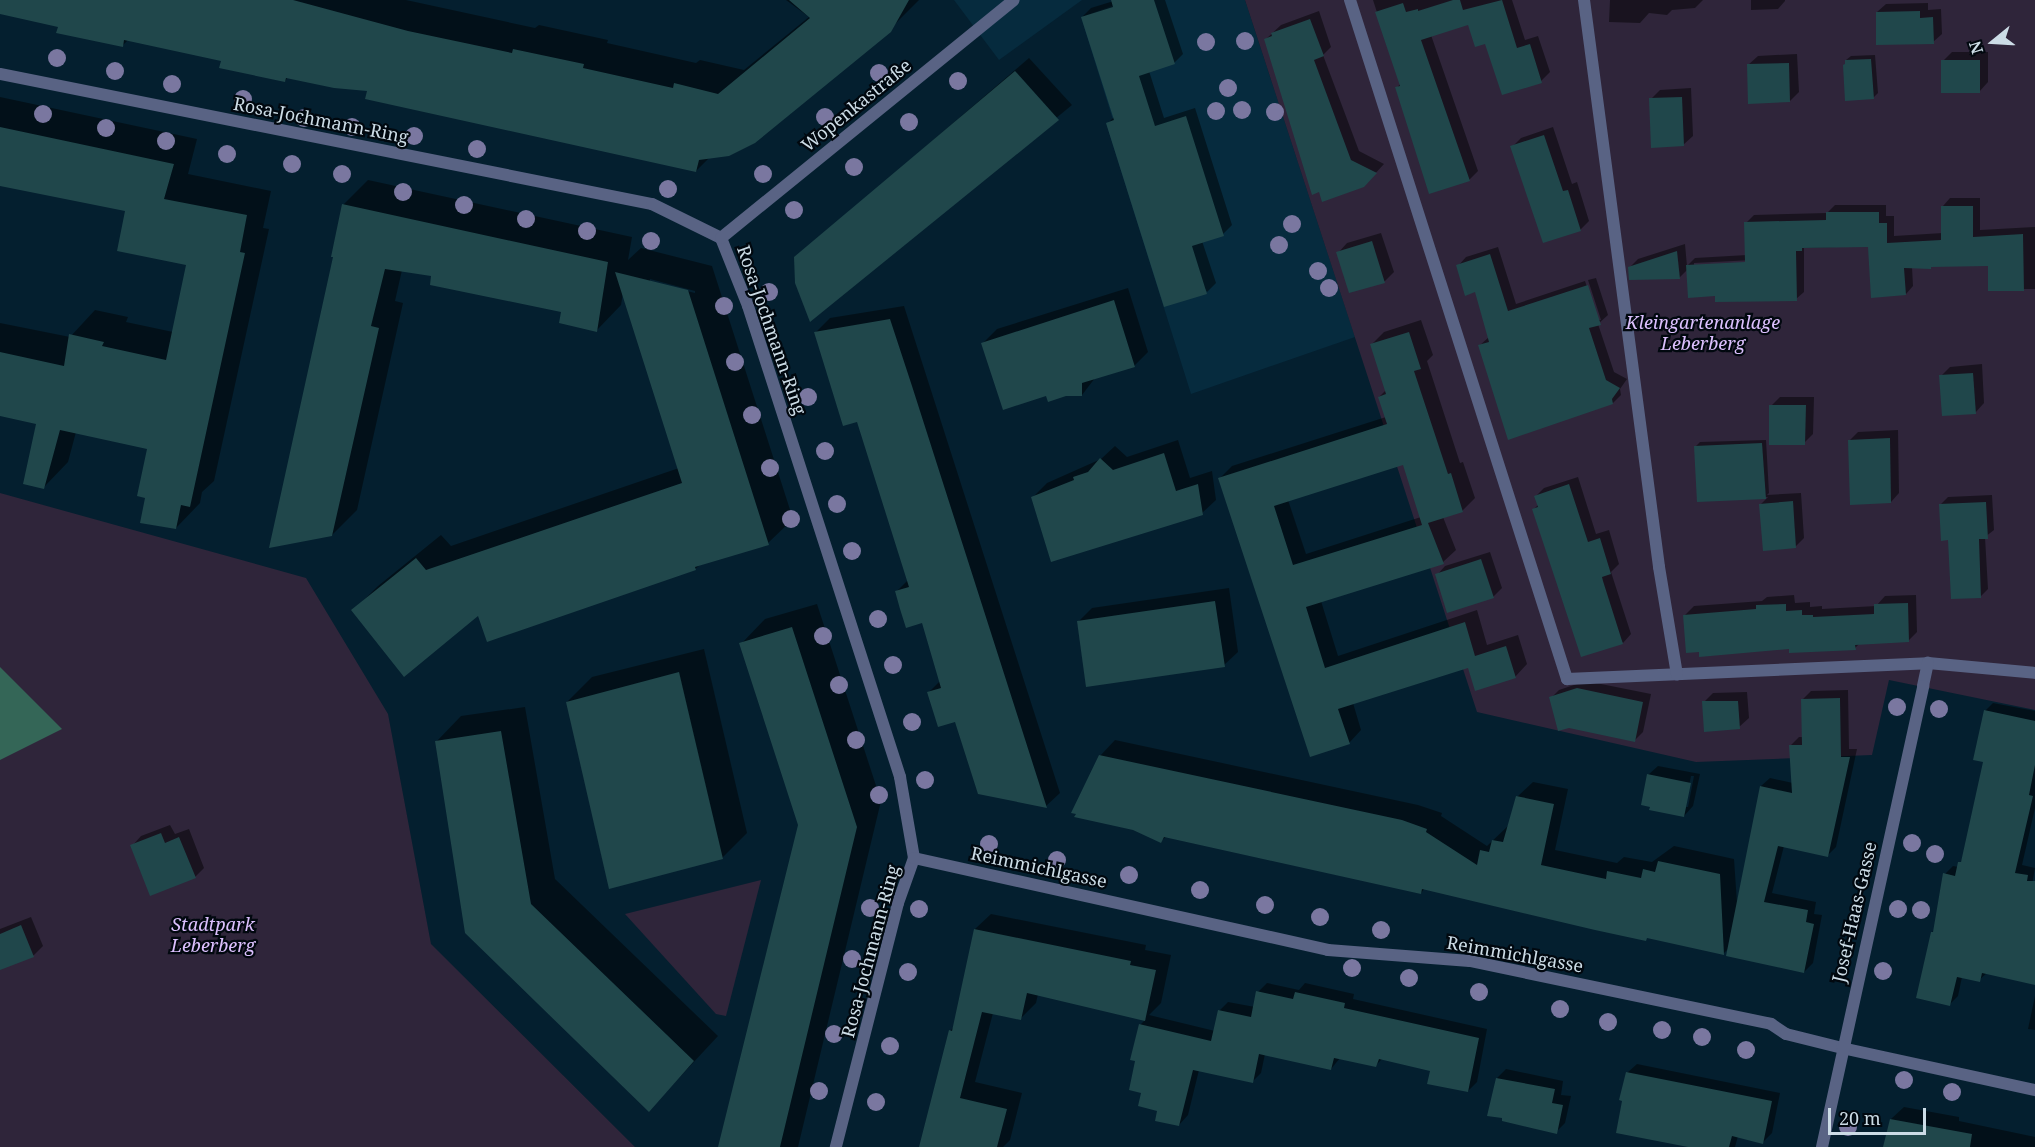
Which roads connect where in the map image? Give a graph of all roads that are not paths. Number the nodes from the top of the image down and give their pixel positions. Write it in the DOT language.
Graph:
graph roads {
  1 [pos="1014,0"];
  2 [pos="1350,0"];
  3 [pos="1584,0"];
  4 [pos="0,74"];
  5 [pos="721,238"];
  6 [pos="1928,663"];
  7 [pos="2035,673"];
  8 [pos="1677,674"];
  9 [pos="914,858"];
  10 [pos="1842,1048"];
  11 [pos="2035,1089"];
  12 [pos="836,1147"];
  13 [pos="1822,1147"];
  1 -- 5 [label="street, Wopenkastraße"];
  2 -- 8 [label="street"];
  3 -- 8 [label="street"];
  4 -- 5 [label="street, Rosa-Jochmann-Ring"];
  5 -- 9 [label="street, Rosa-Jochmann-Ring"];
  6 -- 7 [label="street"];
  6 -- 8 [label="street"];
  6 -- 10 [label="street, Josef-Haas-Gasse"];
  9 -- 10 [label="street, Reimmichlgasse"];
  9 -- 12 [label="street, Rosa-Jochmann-Ring"];
  10 -- 11 [label="street, Reimmichlgasse"];
  10 -- 13 [label="street, Josef-Haas-Gasse"];
}
